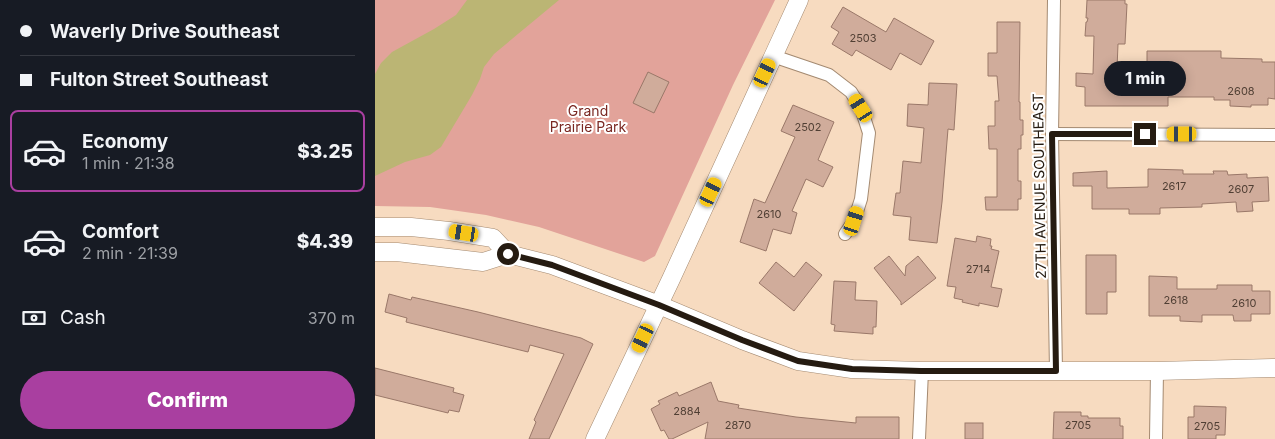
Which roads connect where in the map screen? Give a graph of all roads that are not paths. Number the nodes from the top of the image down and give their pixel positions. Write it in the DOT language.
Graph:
graph roads {
  1 [pos="799,0"];
  2 [pos="1054,0"];
  3 [pos="773,56"];
  4 [pos="1052,134"];
  5 [pos="1275,134"];
  6 [pos="375,227"];
  7 [pos="845,234"];
  8 [pos="375,252"];
  9 [pos="508,254"];
  10 [pos="659,305"];
  11 [pos="1275,368"];
  12 [pos="921,371"];
  13 [pos="1056,371"];
  14 [pos="1157,371"];
  15 [pos="595,439"];
  16 [pos="919,439"];
  17 [pos="1156,439"];
  1 -- 3 [label="main road"];
  2 -- 4 [label="street, 27TH AVENUE SOUTHEAST"];
  3 -- 7 [label="street"];
  3 -- 10 [label="main road"];
  4 -- 5 [label="street"];
  4 -- 13 [label="street, 27TH AVENUE SOUTHEAST"];
  6 -- 9 [label="main road"];
  8 -- 9 [label="main road"];
  9 -- 10 [label="main road"];
  10 -- 12 [label="main road"];
  10 -- 15 [label="main road"];
  11 -- 14 [label="main road"];
  12 -- 13 [label="main road"];
  12 -- 16 [label="street"];
  13 -- 14 [label="main road"];
  14 -- 17 [label="street"];
}
